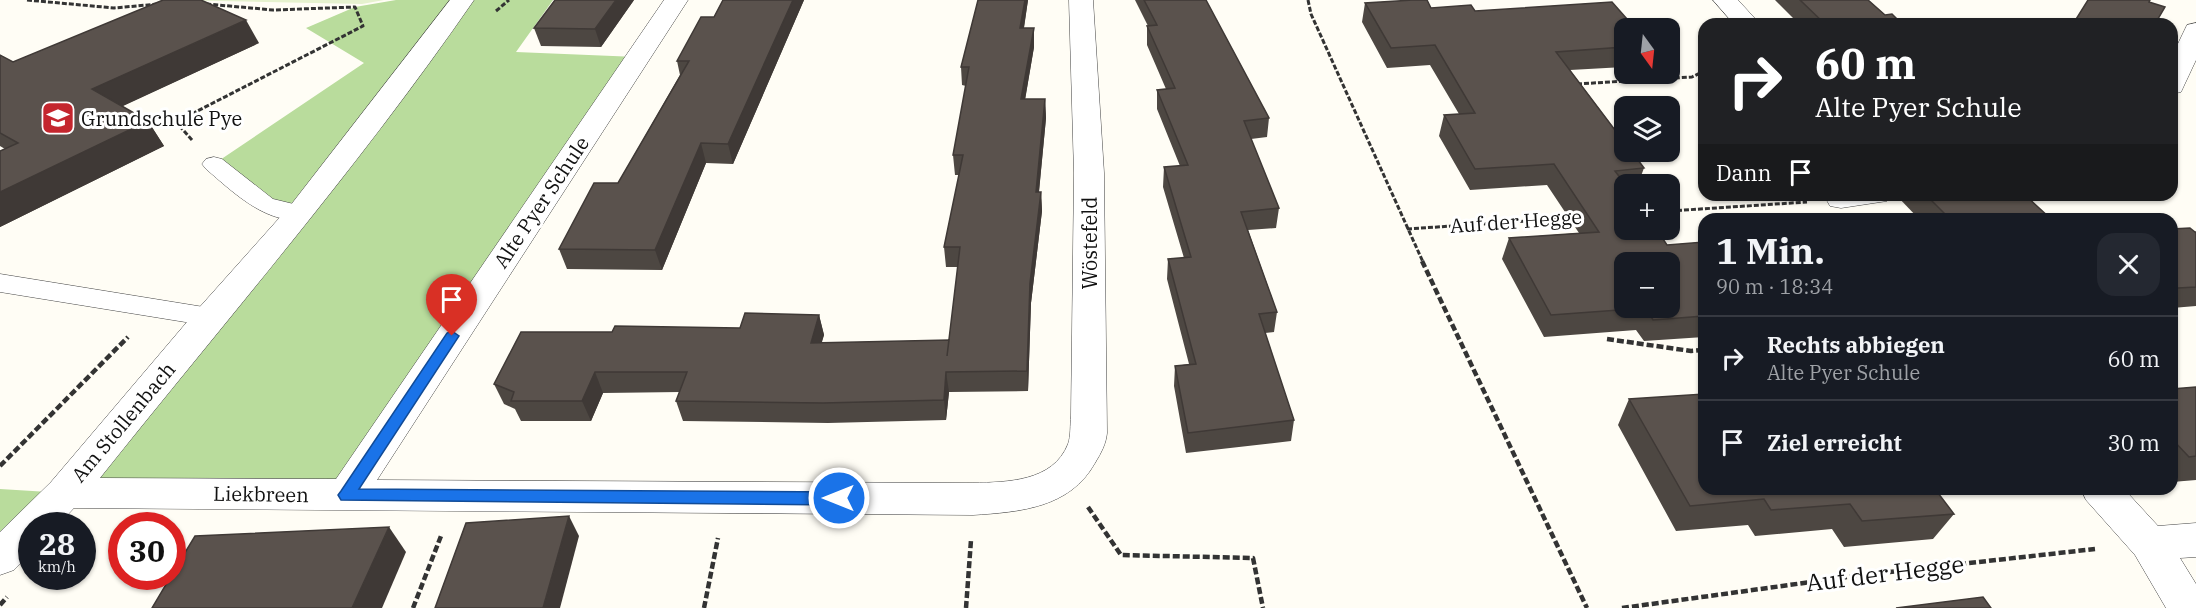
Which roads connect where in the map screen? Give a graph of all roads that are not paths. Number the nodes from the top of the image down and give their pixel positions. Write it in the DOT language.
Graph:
graph roads {
  1 [pos="462,0"];
  2 [pos="676,0"];
  3 [pos="1081,0"];
  4 [pos="1725,0"];
  5 [pos="1742,18"];
  6 [pos="2196,30"];
  7 [pos="2178,72"];
  8 [pos="213,164"];
  9 [pos="301,213"];
  10 [pos="0,283"];
  11 [pos="210,317"];
  12 [pos="1064,479"];
  13 [pos="65,493"];
  14 [pos="346,495"];
  15 [pos="2105,495"];
  16 [pos="46,512"];
  17 [pos="18,540"];
  18 [pos="2196,540"];
  19 [pos="2149,543"];
  20 [pos="0,558"];
  21 [pos="2188,608"];
  1 -- 9 [label="street, Am Stollenbach"];
  2 -- 14 [label="street, Alte Pyer Schule"];
  3 -- 12 [label="street, Wöstefeld"];
  4 -- 5 [label="street"];
  6 -- 7 [label="street"];
  8 -- 9 [label="lane"];
  9 -- 11 [label="street, Am Stollenbach"];
  10 -- 11 [label="lane"];
  11 -- 13 [label="street, Am Stollenbach"];
  12 -- 14 [label="street, Liekbreen"];
  13 -- 14 [label="street, Liekbreen"];
  13 -- 16 [label="street, Am Stollenbach"];
  15 -- 19 [label="street"];
  17 -- 20 [label="street, Am Stollenbach"];
  18 -- 19 [label="street"];
  19 -- 21 [label="street"];
}
